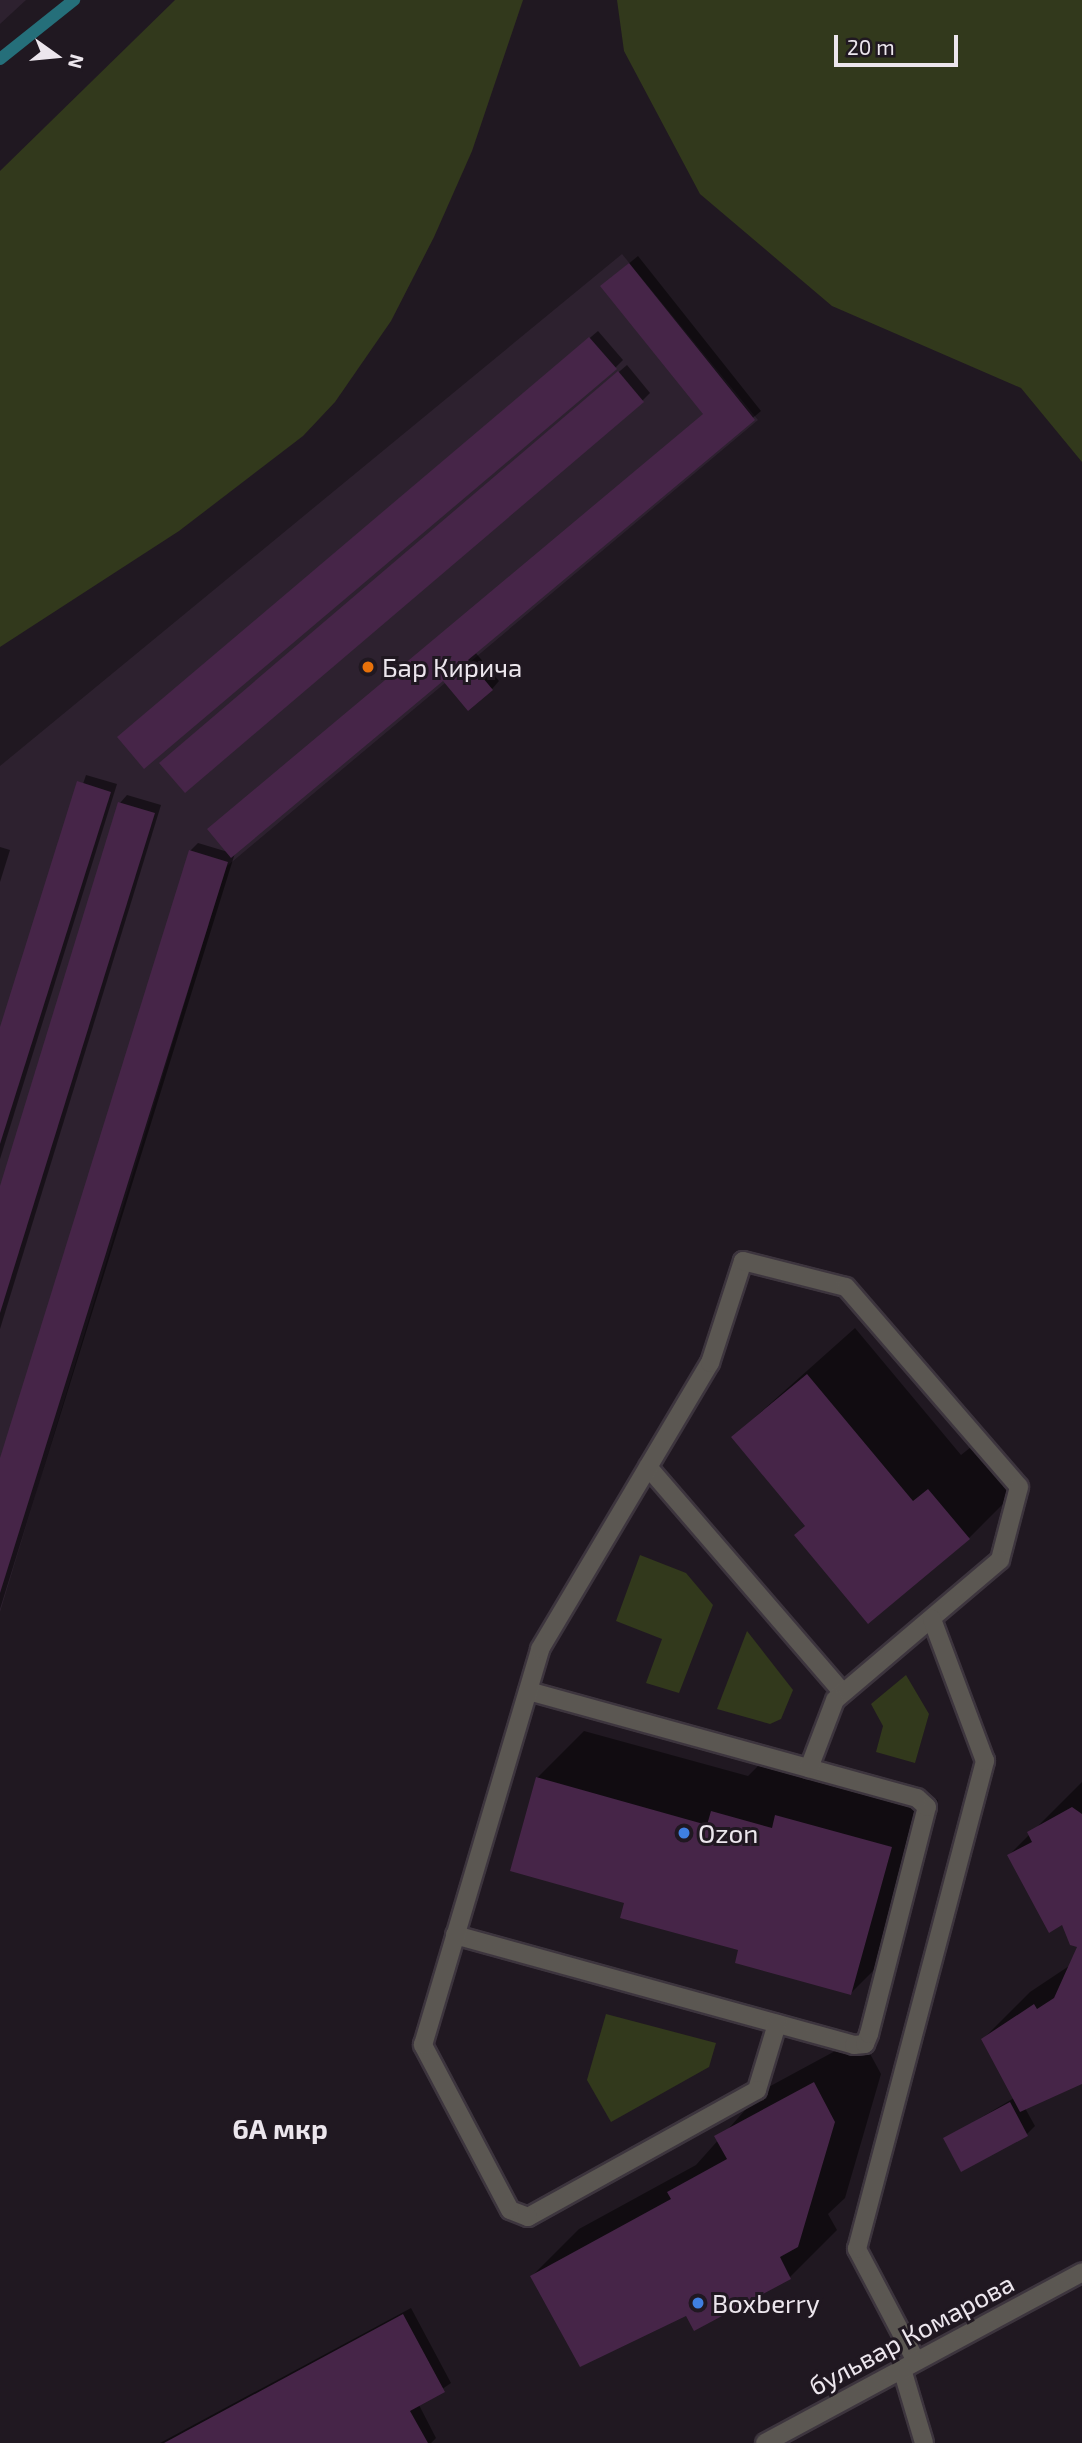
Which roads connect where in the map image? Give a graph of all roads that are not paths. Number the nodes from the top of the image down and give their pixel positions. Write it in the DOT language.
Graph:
graph roads {
  1 [pos="648,1467"];
  2 [pos="932,1619"];
  3 [pos="527,1691"];
  4 [pos="843,1693"];
  5 [pos="808,1769"];
  6 [pos="455,1935"];
  7 [pos="777,2024"];
  8 [pos="1082,2272"];
  9 [pos="909,2365"];
  10 [pos="765,2443"];
  11 [pos="924,2443"];
  1 -- 2 [label="street"];
  1 -- 3 [label="street"];
  1 -- 4 [label="street"];
  2 -- 4 [label="street"];
  2 -- 9 [label="street"];
  3 -- 5 [label="street"];
  3 -- 6 [label="street"];
  4 -- 5 [label="street"];
  5 -- 7 [label="street"];
  6 -- 7 [label="street"];
  6 -- 7 [label="street"];
  8 -- 9 [label="street, бульвар Комарова"];
  9 -- 10 [label="street, бульвар Комарова"];
  9 -- 11 [label="street"];
}
